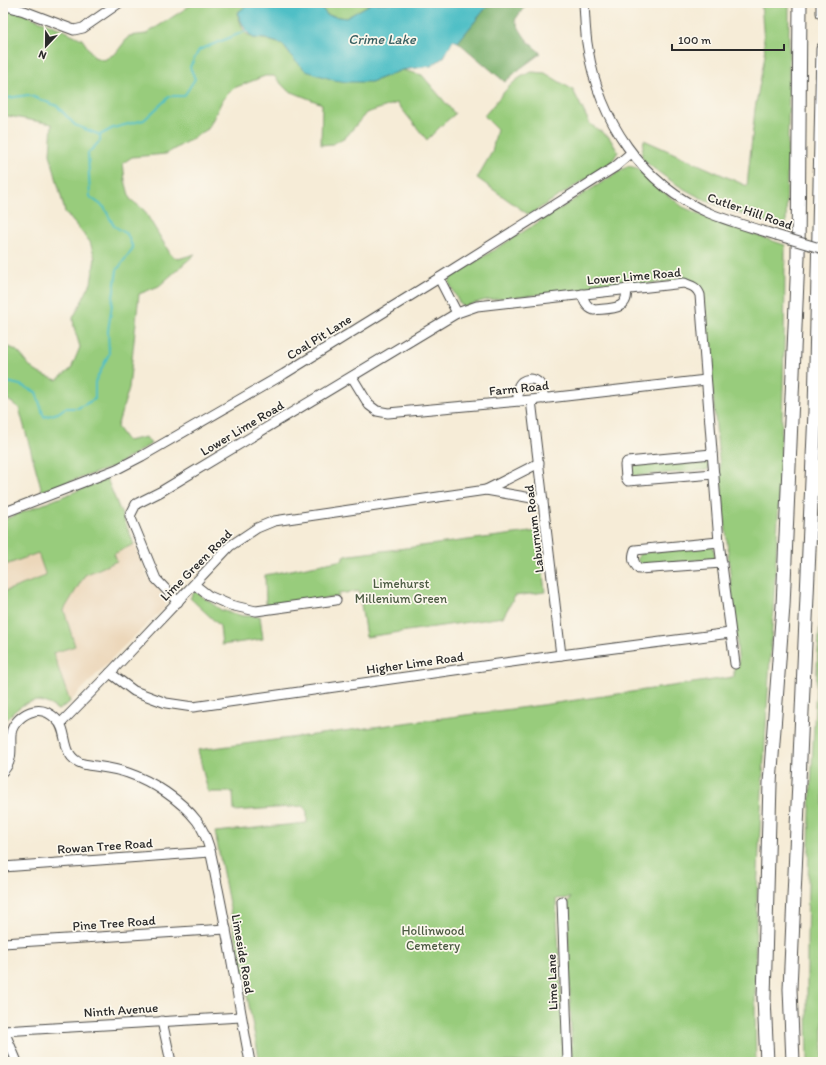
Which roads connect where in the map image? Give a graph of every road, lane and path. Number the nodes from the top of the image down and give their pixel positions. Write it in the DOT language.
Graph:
graph roads {
  1 [pos="119,3"];
  2 [pos="584,3"];
  3 [pos="800,3"];
  4 [pos="823,3"];
  5 [pos="3,5"];
  6 [pos="823,13"];
  7 [pos="823,49"];
  8 [pos="631,153"];
  9 [pos="823,249"];
  10 [pos="439,278"];
  11 [pos="626,289"];
  12 [pos="582,294"];
  13 [pos="457,313"];
  14 [pos="352,377"];
  15 [pos="706,380"];
  16 [pos="544,399"];
  17 [pos="531,400"];
  18 [pos="519,401"];
  19 [pos="712,454"];
  20 [pos="539,463"];
  21 [pos="714,474"];
  22 [pos="486,490"];
  23 [pos="543,500"];
  24 [pos="3,513"];
  25 [pos="719,542"];
  26 [pos="722,563"];
  27 [pos="194,585"];
  28 [pos="336,600"];
  29 [pos="178,602"];
  30 [pos="730,633"];
  31 [pos="561,655"];
  32 [pos="735,664"];
  33 [pos="110,674"];
  34 [pos="61,723"];
  35 [pos="7,731"];
  36 [pos="3,771"];
  37 [pos="210,852"];
  38 [pos="3,867"];
  39 [pos="562,901"];
  40 [pos="226,929"];
  41 [pos="3,943"];
  42 [pos="241,1016"];
  43 [pos="162,1021"];
  44 [pos="3,1031"];
  45 [pos="16,1062"];
  46 [pos="171,1062"];
  47 [pos="250,1062"];
  48 [pos="568,1062"];
  49 [pos="767,1062"];
  50 [pos="793,1062"];
  1 -- 5 [label="street"];
  2 -- 8 [label="street, Cutler Hill Road"];
  3 -- 49 [label="highway"];
  4 -- 6 [label="highway"];
  7 -- 50 [label="highway"];
  8 -- 9 [label="street, Cutler Hill Road, bridge"];
  8 -- 10 [label="street, Coal Pit Lane"];
  10 -- 13 [label="street"];
  10 -- 24 [label="street, Coal Pit Lane"];
  11 -- 12 [label="street, Lower Lime Road"];
  11 -- 12 [label="street"];
  11 -- 15 [label="street, Lower Lime Road"];
  12 -- 13 [label="street, Lower Lime Road"];
  13 -- 14 [label="street, Lower Lime Road"];
  14 -- 18 [label="street, Farm Road"];
  14 -- 29 [label="street, Lower Lime Road"];
  15 -- 16 [label="street, Farm Road"];
  15 -- 19 [label="street, Lower Lime Road"];
  16 -- 17 [label="street, Farm Road"];
  16 -- 18 [label="street"];
  17 -- 18 [label="street, Farm Road"];
  17 -- 20 [label="street, Laburnum Road"];
  19 -- 21 [label="street, Lower Lime Road"];
  19 -- 21 [label="street"];
  20 -- 22 [label="street, Lime Green Road"];
  20 -- 23 [label="street, Laburnum Road"];
  21 -- 25 [label="street, Lower Lime Road"];
  22 -- 23 [label="street, Lime Green Road"];
  22 -- 27 [label="street, Lime Green Road"];
  23 -- 31 [label="street, Laburnum Road"];
  25 -- 26 [label="street, Lower Lime Road"];
  25 -- 26 [label="street"];
  26 -- 30 [label="street, Lower Lime Road"];
  27 -- 28 [label="street"];
  27 -- 29 [label="street, Lime Green Road"];
  29 -- 33 [label="street, Lime Green Road"];
  30 -- 31 [label="street, Higher Lime Road"];
  30 -- 32 [label="street, Lower Lime Road"];
  31 -- 33 [label="street, Higher Lime Road"];
  33 -- 34 [label="street, Lime Green Road"];
  34 -- 35 [label="street"];
  34 -- 37 [label="street, Limeside Road"];
  35 -- 36 [label="street"];
  37 -- 38 [label="street, Rowan Tree Road"];
  37 -- 40 [label="street, Limeside Road"];
  39 -- 48 [label="street, Lime Lane"];
  40 -- 41 [label="street, Pine Tree Road"];
  40 -- 42 [label="street, Limeside Road"];
  42 -- 43 [label="street, Ninth Avenue"];
  42 -- 47 [label="street, Limeside Road"];
  43 -- 44 [label="street, Ninth Avenue"];
  43 -- 46 [label="street"];
  44 -- 45 [label="street"];
}
